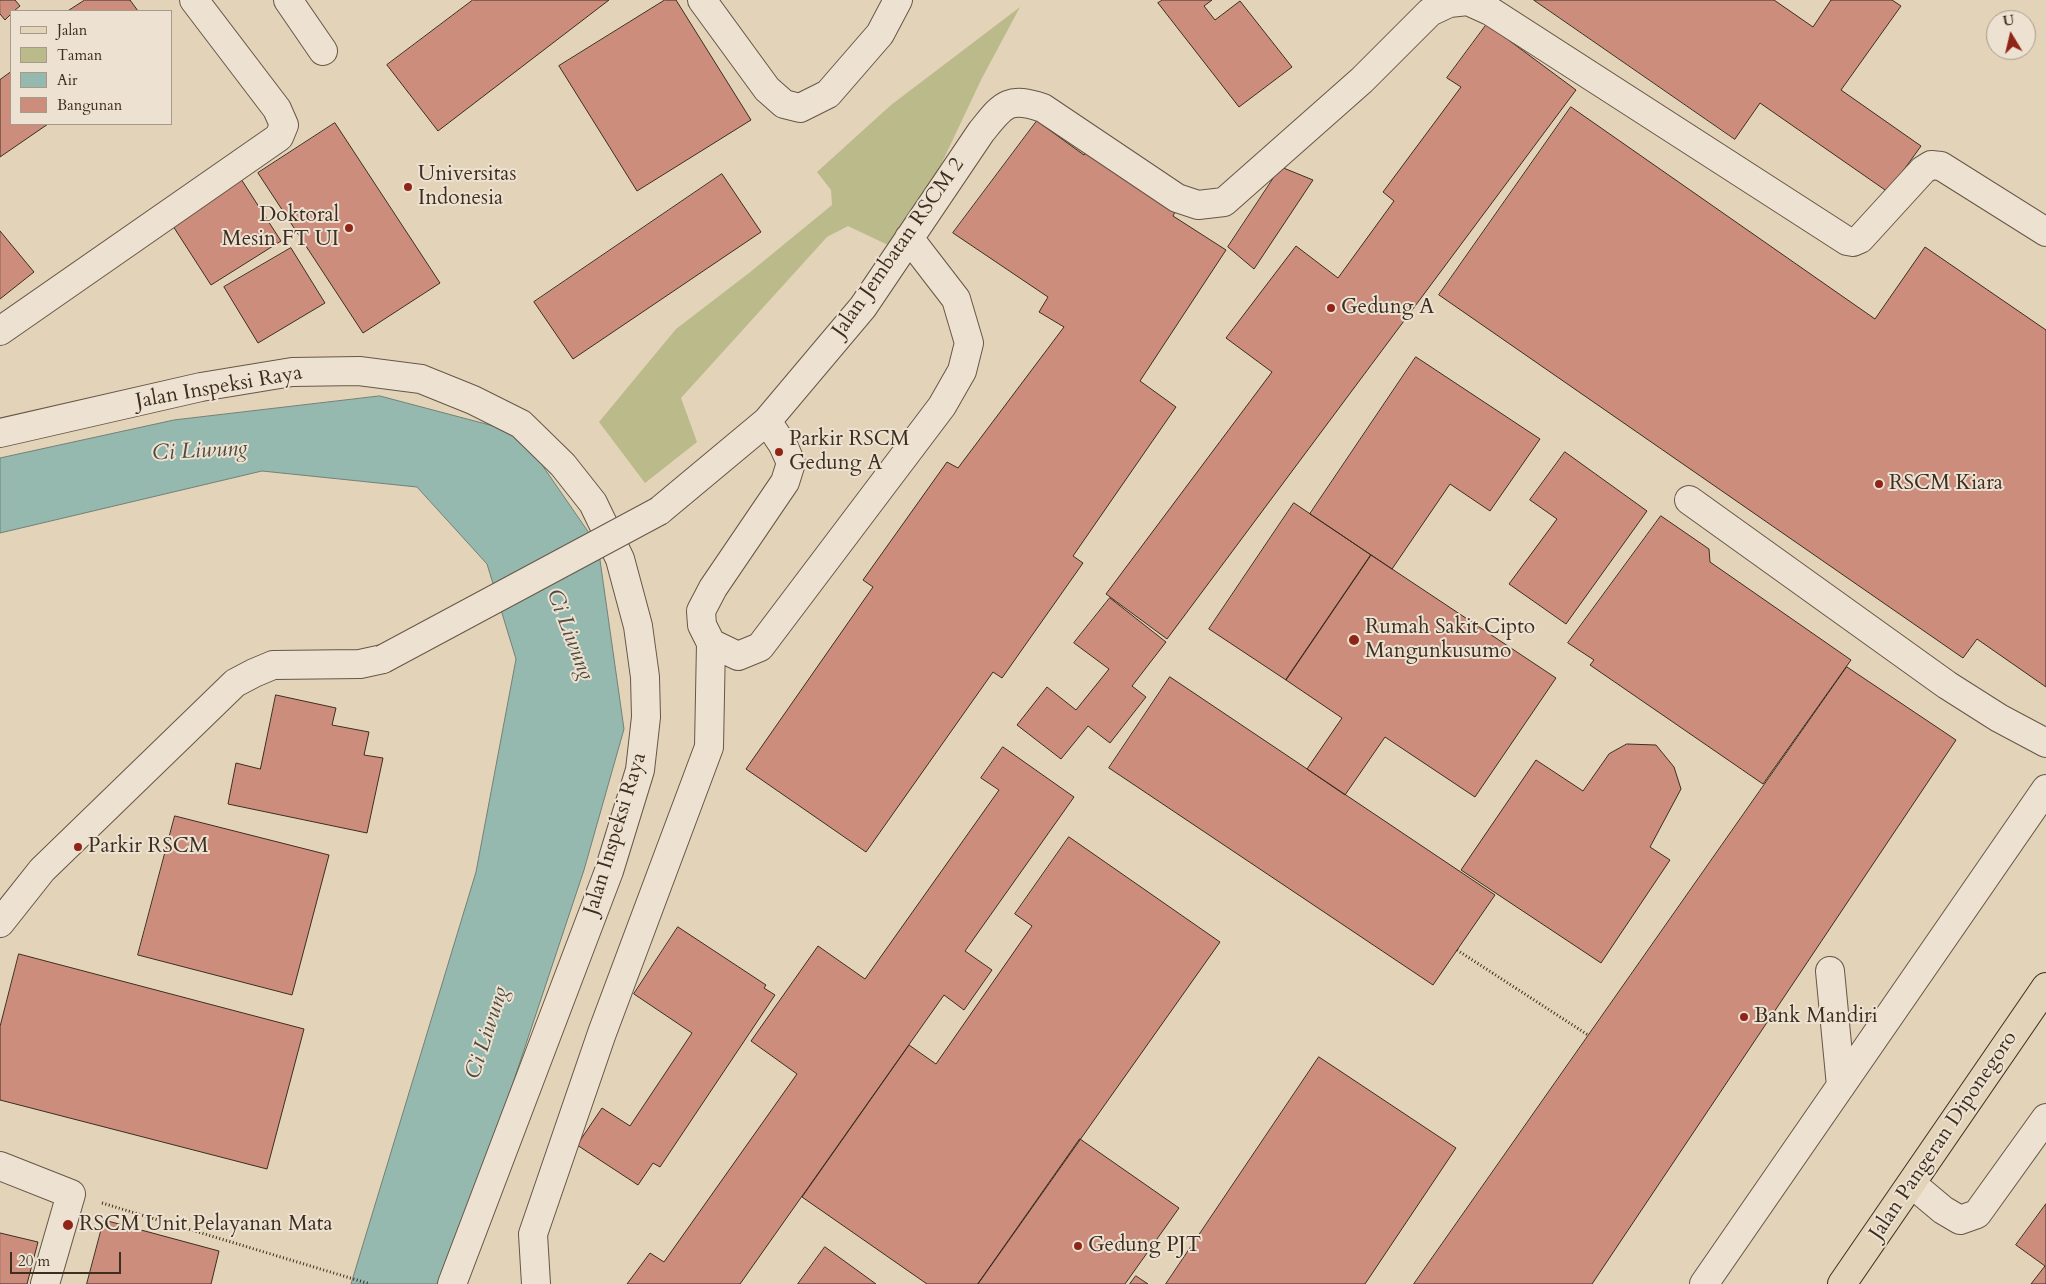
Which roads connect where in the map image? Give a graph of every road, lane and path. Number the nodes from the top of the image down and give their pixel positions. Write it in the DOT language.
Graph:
graph roads {
  1 [pos="288,0"];
  2 [pos="702,0"];
  3 [pos="898,0"];
  4 [pos="204,4"];
  5 [pos="323,51"];
  6 [pos="2046,232"];
  7 [pos="909,238"];
  8 [pos="0,331"];
  9 [pos="767,420"];
  10 [pos="0,433"];
  11 [pos="1689,500"];
  12 [pos="711,643"];
  13 [pos="2046,743"];
  14 [pos="2046,789"];
  15 [pos="0,923"];
  16 [pos="1457,950"];
  17 [pos="1830,971"];
  18 [pos="2046,987"];
  19 [pos="1588,1035"];
  20 [pos="1841,1086"];
  21 [pos="2046,1118"];
  22 [pos="0,1166"];
  23 [pos="1912,1184"];
  24 [pos="71,1194"];
  25 [pos="45,1284"];
  26 [pos="370,1284"];
  27 [pos="452,1284"];
  28 [pos="536,1284"];
  29 [pos="1704,1284"];
  30 [pos="1842,1284"];
  1 -- 5 [label="street"];
  2 -- 3 [label="street"];
  4 -- 8 [label="street"];
  6 -- 7 [label="street, Jalan Jembatan RSCM 2"];
  7 -- 9 [label="street, Jalan Jembatan RSCM 2"];
  7 -- 12 [label="street"];
  9 -- 12 [label="street"];
  9 -- 15 [label="street, Jalan Jembatan RSCM 2, bridge"];
  10 -- 27 [label="street, Jalan Inspeksi Raya"];
  11 -- 13 [label="street"];
  12 -- 28 [label="street"];
  14 -- 20 [label="street"];
  16 -- 19 [label="path"];
  17 -- 20 [label="street"];
  18 -- 23 [label="main road, Jalan Pangeran Diponegoro"];
  20 -- 29 [label="street"];
  21 -- 23 [label="street"];
  22 -- 24 [label="street"];
  23 -- 30 [label="main road, Jalan Pangeran Diponegoro"];
  24 -- 25 [label="street"];
  24 -- 26 [label="path"];
}
